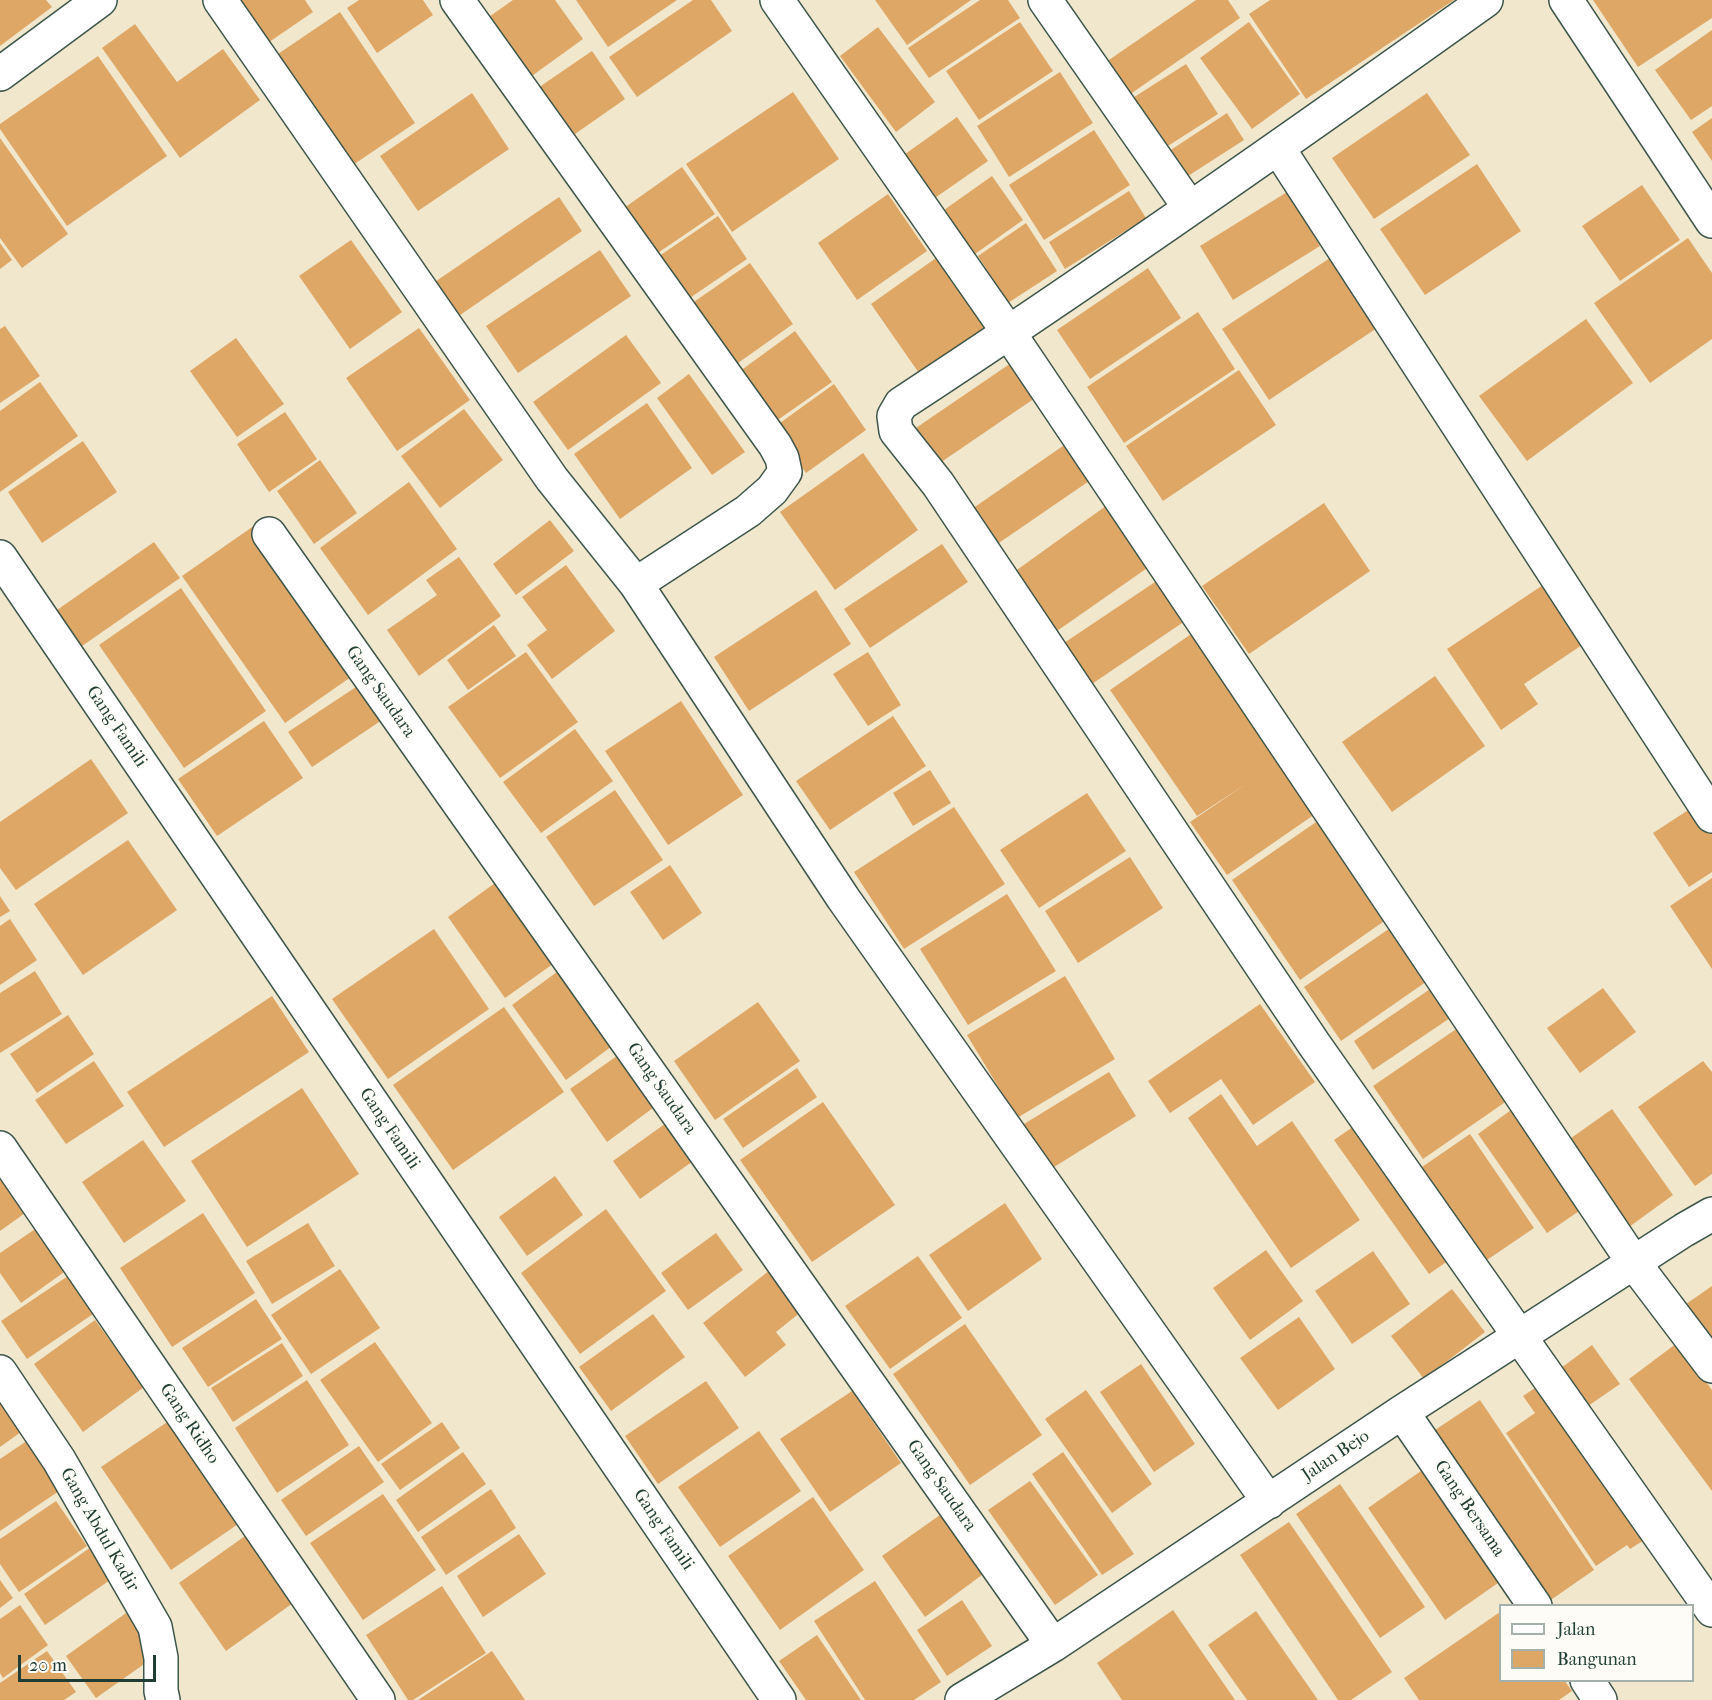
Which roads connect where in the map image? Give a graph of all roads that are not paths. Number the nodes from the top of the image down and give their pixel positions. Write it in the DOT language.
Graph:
graph roads {
  1 [pos="100,0"];
  2 [pos="220,0"];
  3 [pos="457,0"];
  4 [pos="777,0"];
  5 [pos="1045,0"];
  6 [pos="1486,0"];
  7 [pos="1566,0"];
  8 [pos="0,74"];
  9 [pos="1278,148"];
  10 [pos="1190,208"];
  11 [pos="1712,221"];
  12 [pos="1009,333"];
  13 [pos="268,534"];
  14 [pos="0,557"];
  15 [pos="636,584"];
  16 [pos="1712,816"];
  17 [pos="0,1148"];
  18 [pos="1712,1214"];
  19 [pos="1634,1263"];
  20 [pos="1519,1338"];
  21 [pos="1712,1366"];
  22 [pos="0,1372"];
  23 [pos="1402,1412"];
  24 [pos="1269,1502"];
  25 [pos="1534,1604"];
  26 [pos="1712,1610"];
  27 [pos="1053,1645"];
  28 [pos="1588,1682"];
  29 [pos="163,1700"];
  30 [pos="378,1700"];
  31 [pos="779,1700"];
  32 [pos="962,1700"];
  33 [pos="1600,1700"];
  1 -- 8 [label="street"];
  2 -- 15 [label="street"];
  3 -- 15 [label="street"];
  4 -- 12 [label="street"];
  5 -- 10 [label="street"];
  6 -- 9 [label="street"];
  7 -- 11 [label="street"];
  9 -- 10 [label="street"];
  9 -- 16 [label="street"];
  10 -- 12 [label="street"];
  12 -- 19 [label="street"];
  12 -- 20 [label="street"];
  13 -- 27 [label="street, Gang Saudara"];
  14 -- 31 [label="street, Gang Famili"];
  15 -- 24 [label="street"];
  17 -- 30 [label="street, Gang Ridho"];
  18 -- 19 [label="street, Jalan Bejo"];
  19 -- 20 [label="street, Jalan Bejo"];
  19 -- 21 [label="street"];
  20 -- 23 [label="street, Jalan Bejo"];
  20 -- 26 [label="street"];
  22 -- 29 [label="street, Gang Abdul Kadir"];
  23 -- 24 [label="street, Jalan Bejo"];
  23 -- 25 [label="street, Gang Bersama"];
  24 -- 27 [label="street, Jalan Bejo"];
  27 -- 32 [label="street, Jalan Bejo"];
  28 -- 33 [label="street"];
}
